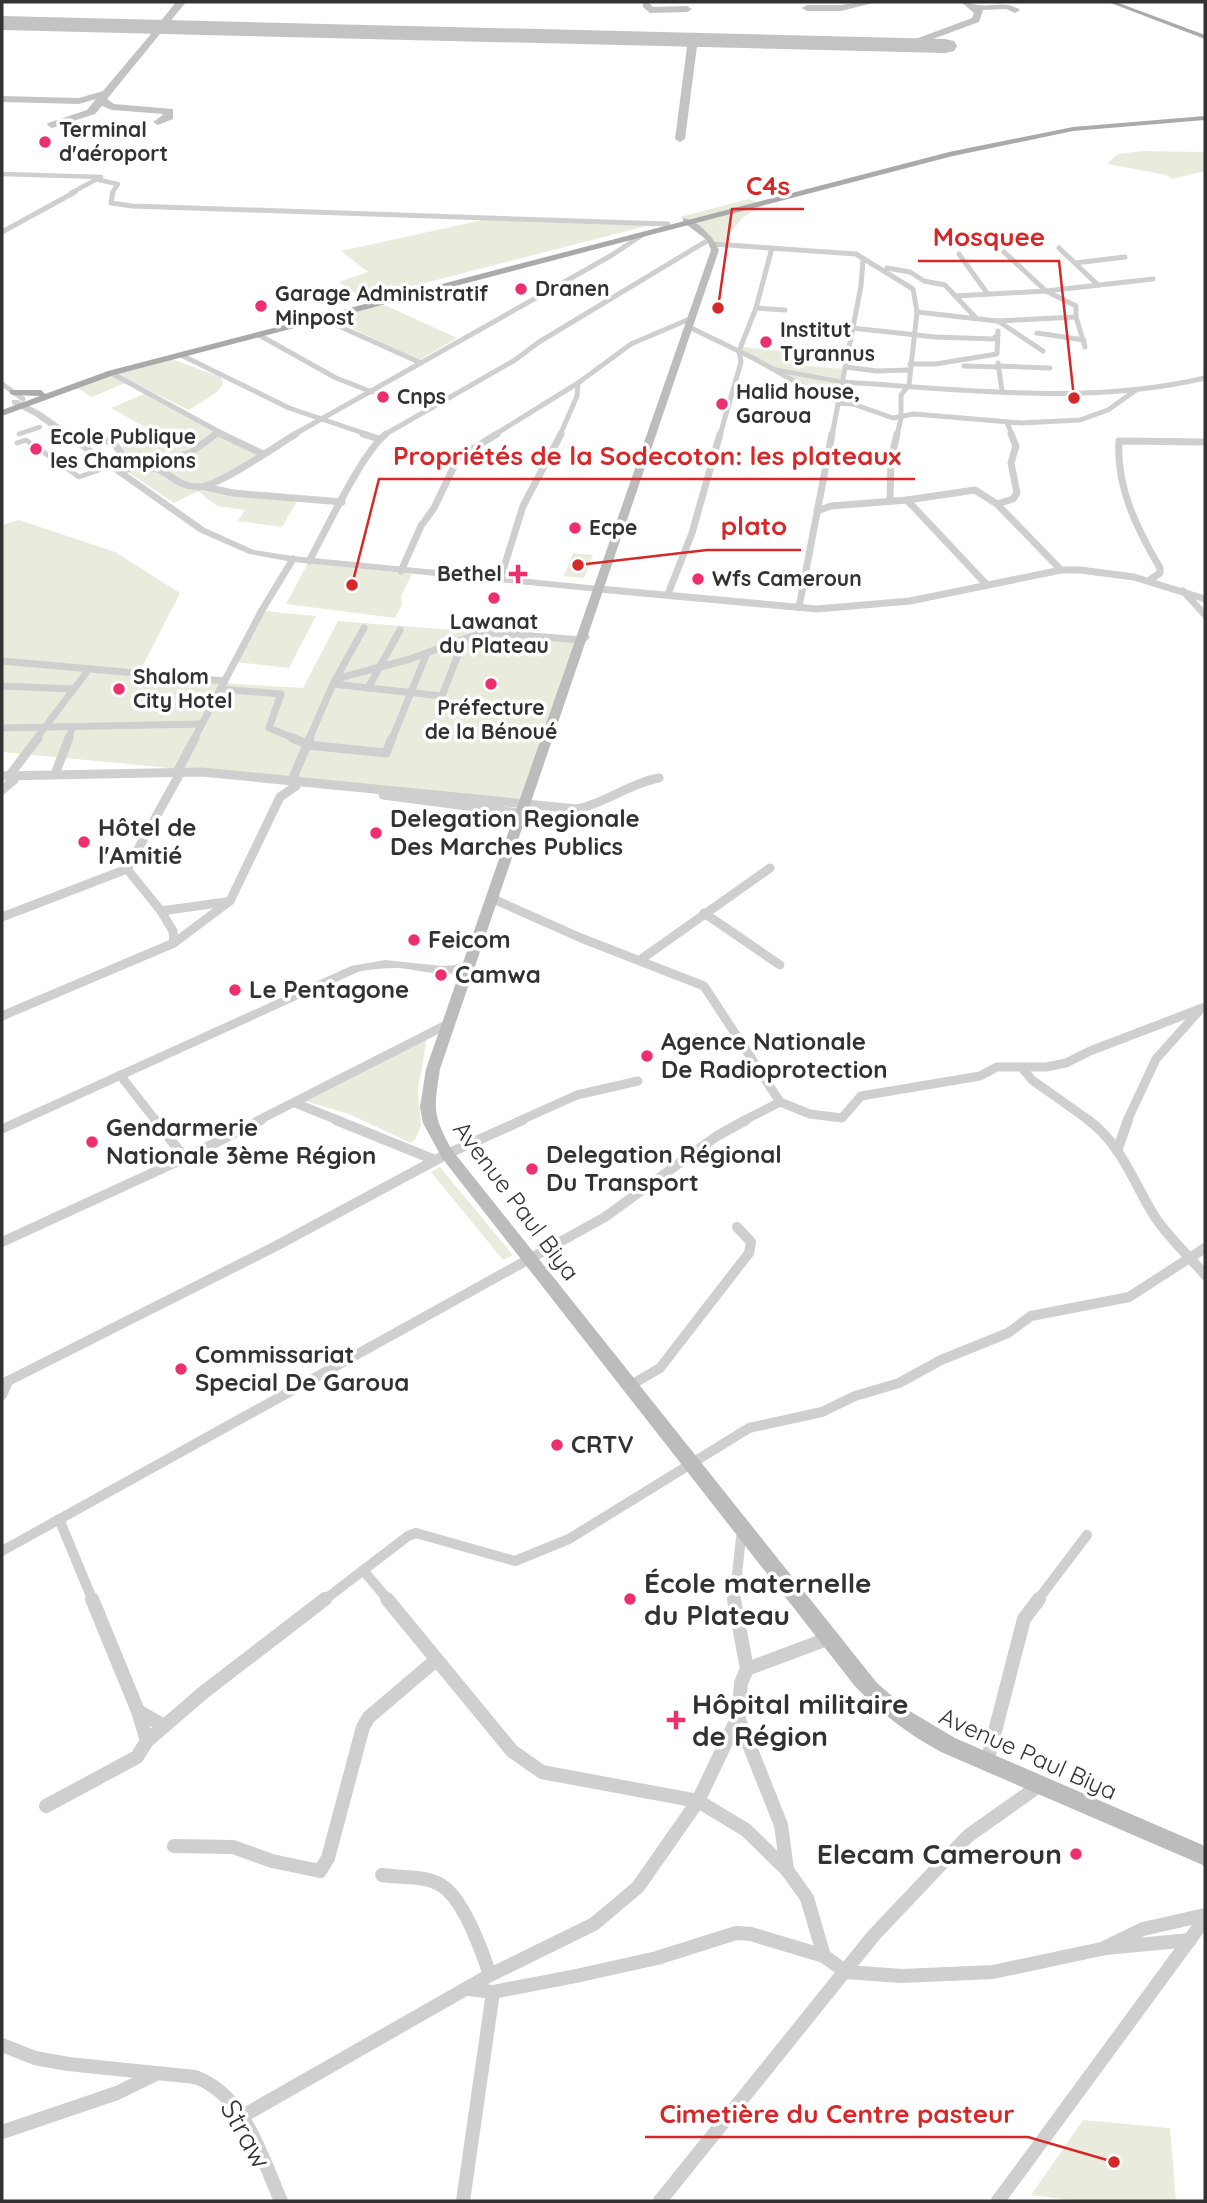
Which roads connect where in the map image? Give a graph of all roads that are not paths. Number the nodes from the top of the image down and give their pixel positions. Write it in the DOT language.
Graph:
graph roads {
  1 [pos="1111,2"];
  2 [pos="1205,37"];
  3 [pos="1205,117"];
  4 [pos="2,174"];
  5 [pos="100,178"];
  6 [pos="685,224"];
  7 [pos="2,232"];
  8 [pos="642,235"];
  9 [pos="712,242"];
  10 [pos="772,247"];
  11 [pos="1059,247"];
  12 [pos="1004,252"];
  13 [pos="958,254"];
  14 [pos="1125,257"];
  15 [pos="863,259"];
  16 [pos="1075,262"];
  17 [pos="879,267"];
  18 [pos="1153,279"];
  19 [pos="1098,285"];
  20 [pos="1046,291"];
  21 [pos="987,293"];
  22 [pos="955,296"];
  23 [pos="757,308"];
  24 [pos="785,310"];
  25 [pos="917,312"];
  26 [pos="1076,317"];
  27 [pos="323,319"];
  28 [pos="980,320"];
  29 [pos="997,321"];
  30 [pos="690,323"];
  31 [pos="852,328"];
  32 [pos="914,333"];
  33 [pos="1037,333"];
  34 [pos="259,335"];
  35 [pos="998,335"];
  36 [pos="739,351"];
  37 [pos="1043,351"];
  38 [pos="181,355"];
  39 [pos="421,363"];
  40 [pos="936,364"];
  41 [pos="998,365"];
  42 [pos="845,367"];
  43 [pos="910,367"];
  44 [pos="1050,368"];
  45 [pos="772,369"];
  46 [pos="111,373"];
  47 [pos="1205,378"];
  48 [pos="842,382"];
  49 [pos="578,383"];
  50 [pos="909,385"];
  51 [pos="1136,390"];
  52 [pos="1002,391"];
  53 [pos="372,392"];
  54 [pos="42,394"];
  55 [pos="19,400"];
  56 [pos="838,402"];
  57 [pos="2,409"];
  58 [pos="901,418"];
  59 [pos="322,421"];
  60 [pos="1007,422"];
  61 [pos="40,427"];
  62 [pos="218,432"];
  63 [pos="19,434"];
  64 [pos="379,439"];
  65 [pos="1205,442"];
  66 [pos="17,443"];
  67 [pos="80,443"];
  68 [pos="263,454"];
  69 [pos="828,455"];
  70 [pos="891,460"];
  71 [pos="148,465"];
  72 [pos="99,470"];
  73 [pos="124,471"];
  74 [pos="205,487"];
  75 [pos="890,500"];
  76 [pos="907,500"];
  77 [pos="342,502"];
  78 [pos="997,504"];
  79 [pos="817,511"];
  80 [pos="293,559"];
  81 [pos="309,561"];
  82 [pos="1061,570"];
  83 [pos="401,571"];
  84 [pos="1151,579"];
  85 [pos="500,580"];
  86 [pos="987,585"];
  87 [pos="599,589"];
  88 [pos="1182,591"];
  89 [pos="668,594"];
  90 [pos="1205,599"];
  91 [pos="799,607"];
  92 [pos="1205,615"];
  93 [pos="364,628"];
  94 [pos="400,630"];
  95 [pos="464,639"];
  96 [pos="582,640"];
  97 [pos="427,653"];
  98 [pos="2,660"];
  99 [pos="89,668"];
  100 [pos="379,669"];
  101 [pos="334,681"];
  102 [pos="223,685"];
  103 [pos="2,686"];
  104 [pos="368,688"];
  105 [pos="73,689"];
  106 [pos="409,694"];
  107 [pos="202,724"];
  108 [pos="46,727"];
  109 [pos="73,727"];
  110 [pos="2,728"];
  111 [pos="307,744"];
  112 [pos="55,774"];
  113 [pos="178,774"];
  114 [pos="7,778"];
  115 [pos="659,778"];
  116 [pos="273,783"];
  117 [pos="294,783"];
  118 [pos="2,790"];
  119 [pos="280,797"];
  120 [pos="523,808"];
  121 [pos="770,867"];
  122 [pos="127,869"];
  123 [pos="491,898"];
  124 [pos="230,901"];
  125 [pos="162,911"];
  126 [pos="704,913"];
  127 [pos="2,918"];
  128 [pos="174,943"];
  129 [pos="640,960"];
  130 [pos="468,964"];
  131 [pos="780,965"];
  132 [pos="444,971"];
  133 [pos="461,985"];
  134 [pos="1202,1009"];
  135 [pos="2,1016"];
  136 [pos="446,1025"];
  137 [pos="1023,1069"];
  138 [pos="120,1075"];
  139 [pos="638,1081"];
  140 [pos="295,1102"];
  141 [pos="780,1102"];
  142 [pos="2,1129"];
  143 [pos="1117,1151"];
  144 [pos="441,1157"];
  145 [pos="185,1158"];
  146 [pos="737,1227"];
  147 [pos="2,1242"];
  148 [pos="1205,1248"];
  149 [pos="1190,1257"];
  150 [pos="531,1260"];
  151 [pos="1205,1275"];
  152 [pos="5,1382"];
  153 [pos="631,1385"];
  154 [pos="2,1395"];
  155 [pos="692,1464"];
  156 [pos="59,1519"];
  157 [pos="742,1526"];
  158 [pos="1087,1535"];
  159 [pos="22,1539"];
  160 [pos="2,1541"];
  161 [pos="2,1551"];
  162 [pos="363,1570"];
  163 [pos="830,1638"];
  164 [pos="436,1660"];
  165 [pos="747,1669"];
  166 [pos="138,1711"];
  167 [pos="738,1717"];
  168 [pos="163,1726"];
  169 [pos="147,1741"];
  170 [pos="987,1762"];
  171 [pos="1040,1786"];
  172 [pos="698,1801"];
  173 [pos="46,1806"];
  174 [pos="174,1846"];
  175 [pos="1205,1856"];
  176 [pos="787,1870"];
  177 [pos="382,1875"];
  178 [pos="1205,1917"];
  179 [pos="1190,1940"];
  180 [pos="1106,1948"];
  181 [pos="824,1956"];
  182 [pos="496,1972"];
  183 [pos="846,1972"];
  184 [pos="469,1989"];
  185 [pos="493,1992"];
  186 [pos="2,2045"];
  187 [pos="157,2074"];
  188 [pos="241,2117"];
  189 [pos="2,2132"];
  190 [pos="281,2201"];
  191 [pos="463,2201"];
  192 [pos="660,2201"];
  193 [pos="998,2201"];
  1 -- 2 [label="main road"];
  3 -- 6 [label="main road"];
  4 -- 5 [label="street"];
  5 -- 6 [label="street"];
  5 -- 7 [label="street"];
  6 -- 8 [label="main road"];
  6 -- 9 [label="main road"];
  6 -- 54 [label="main road"];
  8 -- 27 [label="main road"];
  8 -- 39 [label="street"];
  9 -- 10 [label="street"];
  9 -- 30 [label="main road, Avenue Paul Biya"];
  9 -- 64 [label="street"];
  10 -- 15 [label="street"];
  10 -- 23 [label="street"];
  11 -- 16 [label="street"];
  12 -- 20 [label="street"];
  13 -- 21 [label="street"];
  14 -- 16 [label="street"];
  15 -- 17 [label="street"];
  15 -- 31 [label="street"];
  16 -- 19 [label="street"];
  17 -- 22 [label="street"];
  17 -- 25 [label="street"];
  18 -- 19 [label="street"];
  19 -- 20 [label="street"];
  20 -- 21 [label="street"];
  20 -- 26 [label="street"];
  21 -- 22 [label="street"];
  22 -- 28 [label="street"];
  23 -- 24 [label="street"];
  23 -- 36 [label="street"];
  25 -- 28 [label="street"];
  25 -- 32 [label="street"];
  26 -- 29 [label="street"];
  26 -- 33 [label="street"];
  27 -- 34 [label="main road"];
  27 -- 39 [label="street"];
  28 -- 29 [label="street"];
  29 -- 35 [label="street"];
  29 -- 37 [label="street"];
  30 -- 36 [label="street"];
  30 -- 49 [label="street"];
  30 -- 87 [label="main road, Avenue Paul Biya"];
  31 -- 32 [label="street"];
  31 -- 42 [label="street"];
  32 -- 35 [label="street"];
  32 -- 43 [label="street"];
  34 -- 38 [label="main road"];
  34 -- 53 [label="street"];
  35 -- 40 [label="street"];
  36 -- 45 [label="street"];
  36 -- 89 [label="street"];
  38 -- 46 [label="main road"];
  38 -- 59 [label="street"];
  39 -- 53 [label="street"];
  40 -- 41 [label="street"];
  40 -- 43 [label="street"];
  41 -- 44 [label="street"];
  41 -- 52 [label="street"];
  42 -- 43 [label="street"];
  42 -- 48 [label="street"];
  43 -- 50 [label="street"];
  45 -- 48 [label="street"];
  45 -- 56 [label="street"];
  46 -- 54 [label="main road"];
  46 -- 62 [label="street"];
  47 -- 51 [label="street"];
  48 -- 50 [label="street"];
  48 -- 56 [label="street"];
  49 -- 83 [label="street"];
  49 -- 85 [label="street"];
  50 -- 52 [label="street"];
  50 -- 58 [label="street"];
  51 -- 52 [label="street"];
  51 -- 60 [label="street"];
  53 -- 59 [label="street"];
  54 -- 55 [label="main road"];
  54 -- 55 [label="main road"];
  55 -- 57 [label="main road"];
  55 -- 57 [label="main road"];
  55 -- 67 [label="street"];
  56 -- 58 [label="street"];
  56 -- 69 [label="street"];
  58 -- 60 [label="street"];
  58 -- 70 [label="street"];
  59 -- 64 [label="street"];
  59 -- 68 [label="street"];
  60 -- 78 [label="street"];
  61 -- 63 [label="street"];
  62 -- 68 [label="street"];
  62 -- 71 [label="street"];
  64 -- 77 [label="street"];
  65 -- 84 [label="street"];
  66 -- 72 [label="street"];
  67 -- 73 [label="street"];
  67 -- 73 [label="street"];
  68 -- 74 [label="street"];
  69 -- 70 [label="street"];
  69 -- 79 [label="street"];
  70 -- 75 [label="street"];
  71 -- 73 [label="street"];
  71 -- 74 [label="street"];
  73 -- 80 [label="street"];
  74 -- 77 [label="street"];
  75 -- 76 [label="street"];
  75 -- 79 [label="street"];
  76 -- 78 [label="street"];
  76 -- 86 [label="street"];
  77 -- 81 [label="street"];
  78 -- 82 [label="street"];
  79 -- 91 [label="street"];
  80 -- 81 [label="street"];
  80 -- 102 [label="street"];
  81 -- 83 [label="street"];
  82 -- 84 [label="street"];
  82 -- 86 [label="street"];
  83 -- 85 [label="street"];
  84 -- 88 [label="street"];
  85 -- 87 [label="street"];
  86 -- 91 [label="street"];
  87 -- 89 [label="street"];
  87 -- 96 [label="main road, Avenue Paul Biya"];
  88 -- 90 [label="street"];
  88 -- 92 [label="street"];
  89 -- 91 [label="street"];
  93 -- 101 [label="street"];
  94 -- 100 [label="street"];
  95 -- 96 [label="street"];
  95 -- 97 [label="street"];
  95 -- 106 [label="street"];
  96 -- 120 [label="main road, Avenue Paul Biya"];
  97 -- 100 [label="street"];
  97 -- 106 [label="street"];
  98 -- 99 [label="street"];
  99 -- 102 [label="street"];
  99 -- 105 [label="street"];
  100 -- 101 [label="street"];
  100 -- 104 [label="street"];
  101 -- 104 [label="street"];
  101 -- 111 [label="street"];
  102 -- 107 [label="street"];
  102 -- 111 [label="street"];
  103 -- 105 [label="street"];
  104 -- 106 [label="street"];
  105 -- 108 [label="street"];
  106 -- 111 [label="street"];
  107 -- 109 [label="street"];
  107 -- 113 [label="street"];
  108 -- 109 [label="street"];
  108 -- 110 [label="street"];
  108 -- 114 [label="street"];
  109 -- 112 [label="street"];
  111 -- 117 [label="street"];
  112 -- 113 [label="street"];
  112 -- 114 [label="street"];
  113 -- 114 [label="street"];
  113 -- 116 [label="street"];
  113 -- 117 [label="street"];
  113 -- 122 [label="street"];
  114 -- 118 [label="street"];
  115 -- 120 [label="street"];
  116 -- 117 [label="street"];
  116 -- 119 [label="street"];
  117 -- 119 [label="street"];
  117 -- 120 [label="street"];
  117 -- 120 [label="street"];
  119 -- 124 [label="street"];
  120 -- 123 [label="main road, Avenue Paul Biya"];
  121 -- 126 [label="street"];
  122 -- 125 [label="street"];
  122 -- 127 [label="street"];
  123 -- 129 [label="street"];
  123 -- 130 [label="main road, Avenue Paul Biya"];
  124 -- 125 [label="street"];
  124 -- 128 [label="street"];
  125 -- 128 [label="street"];
  126 -- 129 [label="street"];
  126 -- 131 [label="street"];
  128 -- 135 [label="street"];
  129 -- 141 [label="street"];
  130 -- 132 [label="street"];
  130 -- 133 [label="main road, Avenue Paul Biya"];
  132 -- 133 [label="street"];
  132 -- 138 [label="street"];
  133 -- 136 [label="main road, Avenue Paul Biya"];
  134 -- 137 [label="street"];
  134 -- 143 [label="street"];
  136 -- 140 [label="street"];
  136 -- 144 [label="main road, Avenue Paul Biya"];
  137 -- 141 [label="street"];
  137 -- 143 [label="street"];
  138 -- 142 [label="street"];
  138 -- 145 [label="street"];
  139 -- 144 [label="street"];
  140 -- 144 [label="street"];
  140 -- 145 [label="street"];
  141 -- 150 [label="street"];
  143 -- 149 [label="street"];
  144 -- 150 [label="main road, Avenue Paul Biya"];
  144 -- 152 [label="street"];
  145 -- 147 [label="street"];
  146 -- 153 [label="street"];
  148 -- 149 [label="street"];
  149 -- 151 [label="street"];
  149 -- 155 [label="street"];
  150 -- 153 [label="main road, Avenue Paul Biya"];
  150 -- 156 [label="street"];
  152 -- 154 [label="street"];
  153 -- 155 [label="main road, Avenue Paul Biya"];
  155 -- 157 [label="main road, Avenue Paul Biya"];
  155 -- 162 [label="street"];
  156 -- 159 [label="street"];
  156 -- 166 [label="street"];
  157 -- 163 [label="main road, Avenue Paul Biya"];
  157 -- 165 [label="street"];
  158 -- 170 [label="street"];
  159 -- 160 [label="street"];
  159 -- 161 [label="street"];
  162 -- 164 [label="street"];
  162 -- 168 [label="street"];
  163 -- 165 [label="street"];
  163 -- 170 [label="main road, Avenue Paul Biya"];
  164 -- 172 [label="street"];
  164 -- 174 [label="street"];
  165 -- 167 [label="street"];
  166 -- 168 [label="street"];
  166 -- 169 [label="street"];
  167 -- 172 [label="street"];
  167 -- 176 [label="street"];
  168 -- 169 [label="street"];
  169 -- 173 [label="street"];
  170 -- 171 [label="main road, Avenue Paul Biya"];
  171 -- 175 [label="main road, Avenue Paul Biya"];
  171 -- 183 [label="street"];
  172 -- 176 [label="street"];
  172 -- 182 [label="street"];
  176 -- 181 [label="street"];
  177 -- 182 [label="street"];
  178 -- 179 [label="street"];
  178 -- 180 [label="street"];
  179 -- 180 [label="street"];
  179 -- 193 [label="street"];
  180 -- 183 [label="street"];
  181 -- 183 [label="street"];
  181 -- 185 [label="street"];
  182 -- 184 [label="street"];
  183 -- 192 [label="street"];
  184 -- 185 [label="street"];
  184 -- 188 [label="street"];
  185 -- 191 [label="street"];
  186 -- 187 [label="street, Straw"];
  187 -- 188 [label="street, Straw"];
  187 -- 189 [label="street"];
  188 -- 190 [label="street, Straw"];
}
